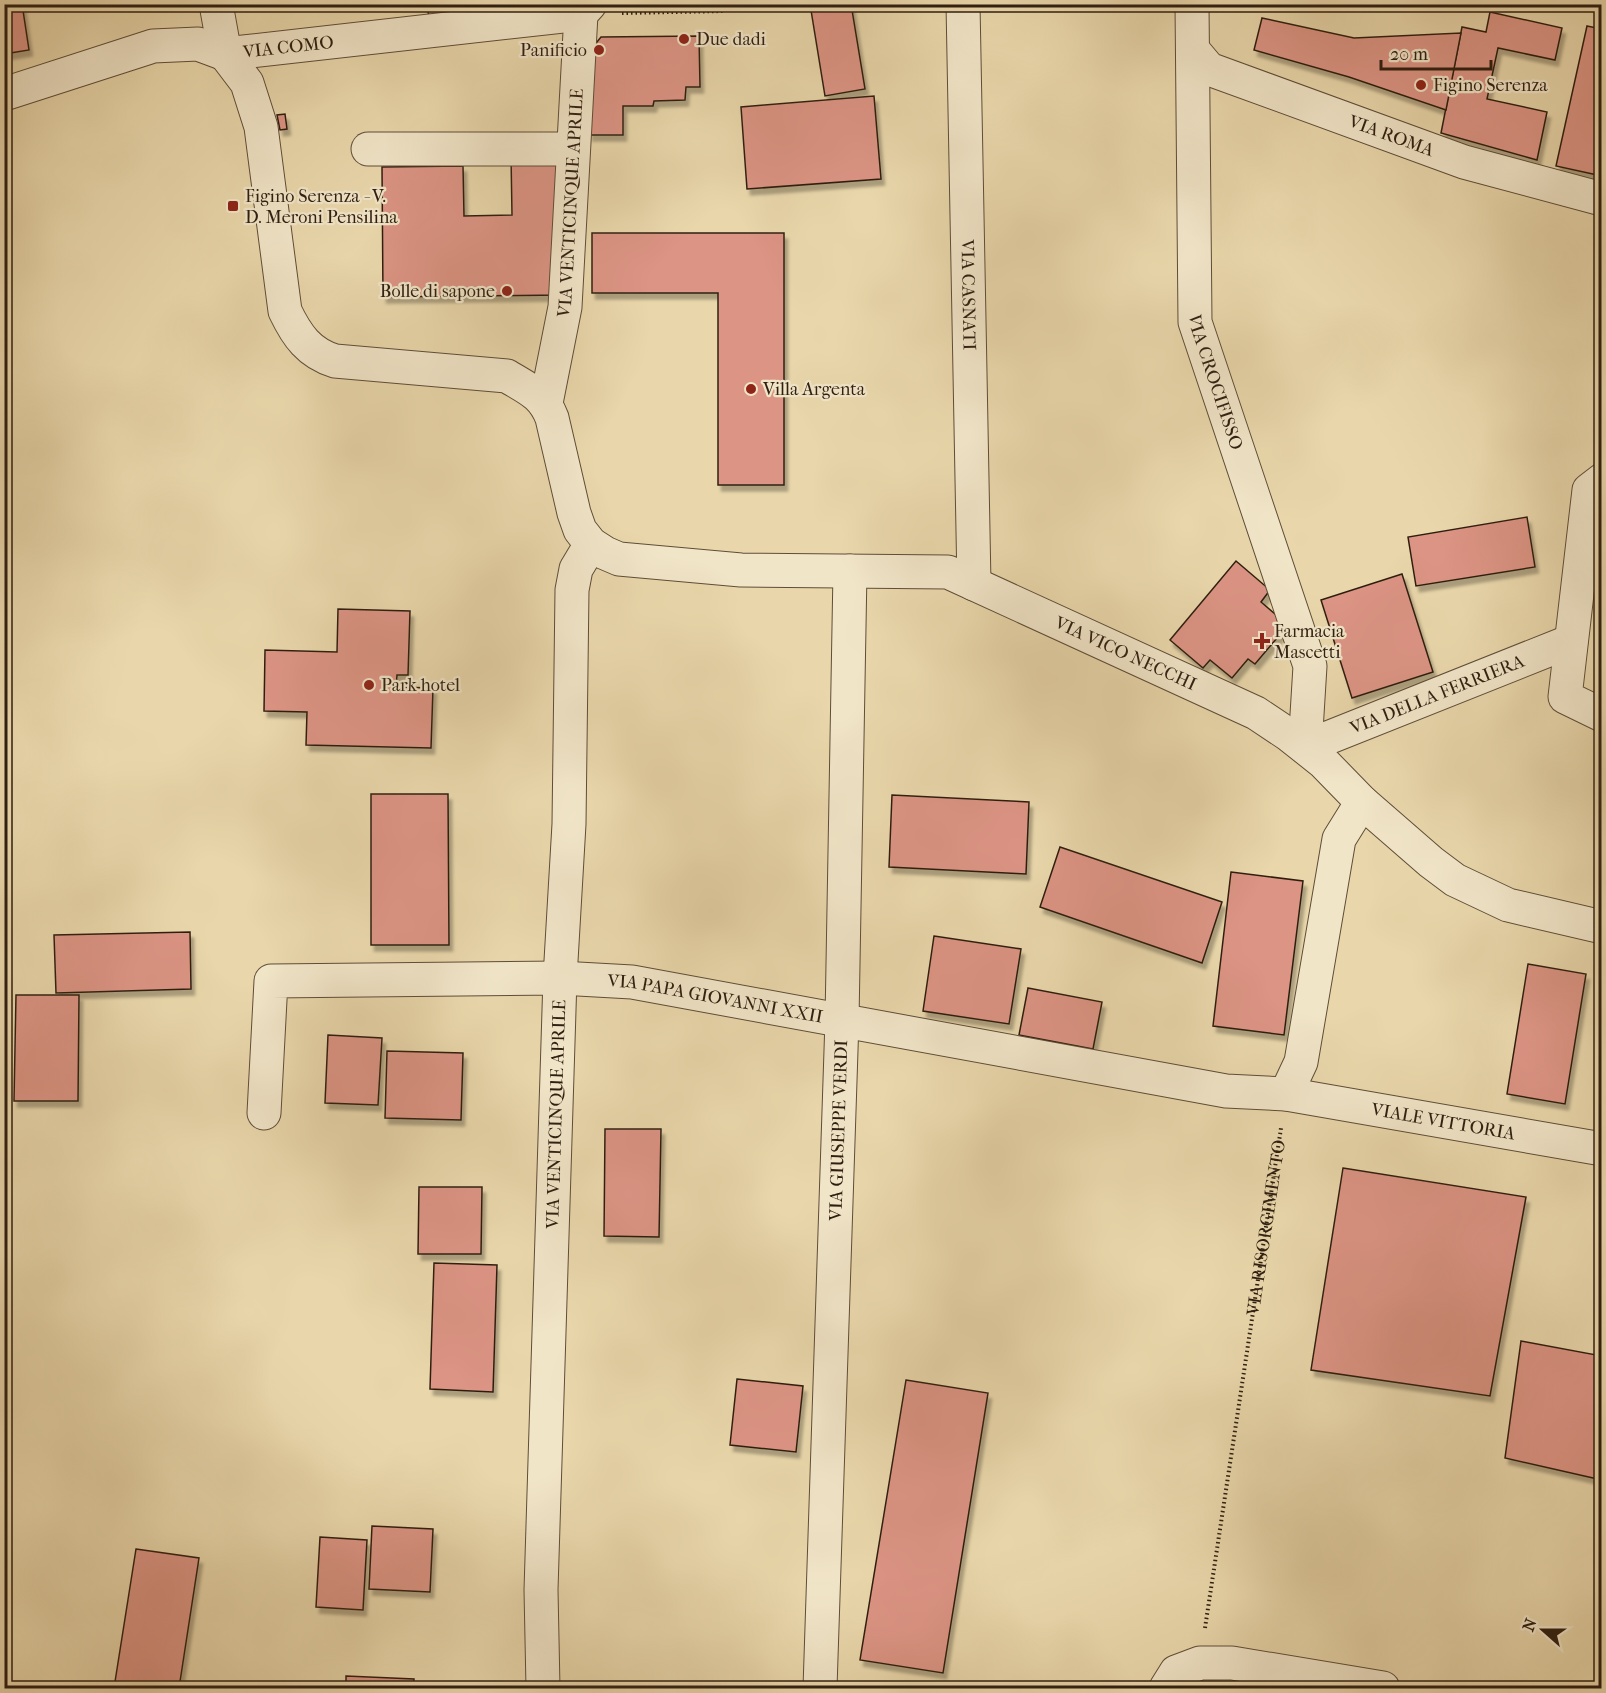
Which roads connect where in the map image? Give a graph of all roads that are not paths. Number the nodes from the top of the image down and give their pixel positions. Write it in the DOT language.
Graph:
graph roads {
  1 [pos="216,4"];
  2 [pos="963,4"];
  3 [pos="1192,4"];
  4 [pos="585,9"];
  5 [pos="1192,50"];
  6 [pos="225,54"];
  7 [pos="4,94"];
  8 [pos="368,148"];
  9 [pos="573,149"];
  10 [pos="1602,199"];
  11 [pos="546,403"];
  12 [pos="1602,480"];
  13 [pos="591,544"];
  14 [pos="850,571"];
  15 [pos="974,584"];
  16 [pos="1571,641"];
  17 [pos="1602,715"];
  18 [pos="1305,747"];
  19 [pos="1362,802"];
  20 [pos="1602,927"];
  21 [pos="561,978"];
  22 [pos="842,1020"];
  23 [pos="1286,1094"];
  24 [pos="264,1113"];
  25 [pos="1602,1149"];
  26 [pos="543,1688"];
  27 [pos="820,1689"];
  28 [pos="1166,1689"];
  29 [pos="1383,1689"];
  1 -- 6 [label="street"];
  2 -- 15 [label="street, VIA CASNATI"];
  3 -- 5 [label="street, VIA CROCIFISSO"];
  4 -- 6 [label="street, VIA COMO"];
  4 -- 9 [label="street, VIA VENTICINQUE APRILE"];
  5 -- 10 [label="street, VIA ROMA"];
  5 -- 18 [label="street, VIA CROCIFISSO"];
  6 -- 7 [label="street, VIA COMO"];
  6 -- 11 [label="street"];
  8 -- 9 [label="street"];
  9 -- 11 [label="street, VIA VENTICINQUE APRILE"];
  11 -- 13 [label="street"];
  12 -- 16 [label="street"];
  13 -- 14 [label="street, VIA VICO NECCHI"];
  13 -- 21 [label="street, VIA VENTICINQUE APRILE"];
  14 -- 15 [label="street, VIA VICO NECCHI"];
  14 -- 22 [label="street, VIA GIUSEPPE VERDI"];
  15 -- 18 [label="street, VIA VICO NECCHI"];
  16 -- 17 [label="street"];
  16 -- 18 [label="street, VIA DELLA FERRIERA"];
  18 -- 19 [label="street, VIA VICO NECCHI"];
  19 -- 20 [label="street, VIA VICO NECCHI"];
  19 -- 23 [label="street"];
  21 -- 22 [label="street, VIA PAPA GIOVANNI XXII"];
  21 -- 24 [label="street, VIA PAPA GIOVANNI XXII"];
  21 -- 26 [label="street, VIA VENTICINQUE APRILE"];
  22 -- 23 [label="street, VIA PAPA GIOVANNI XXII"];
  22 -- 27 [label="street, VIA GIUSEPPE VERDI"];
  23 -- 25 [label="street, VIALE VITTORIA"];
  28 -- 29 [label="street"];
}
